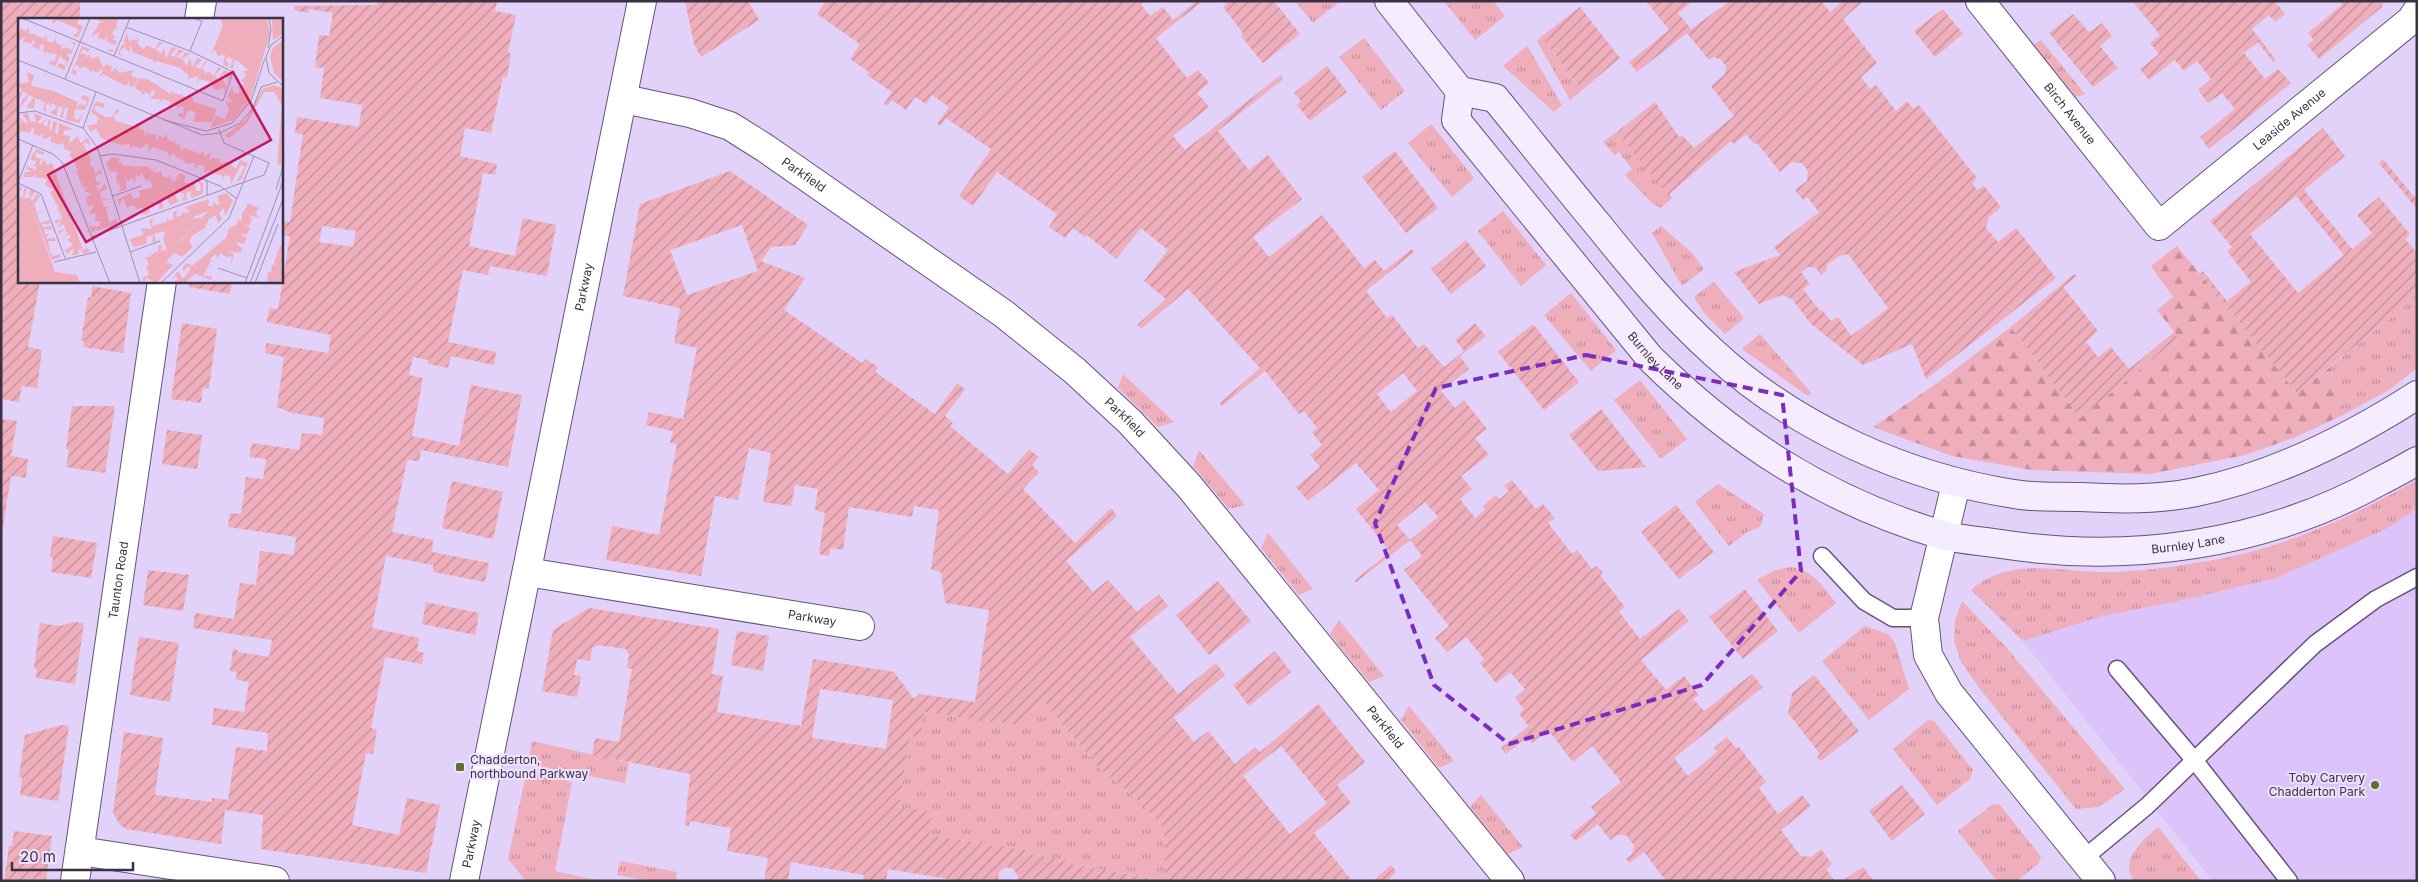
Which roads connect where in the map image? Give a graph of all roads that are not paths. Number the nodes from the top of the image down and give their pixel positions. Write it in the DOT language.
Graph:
graph roads {
  1 [pos="202,1"];
  2 [pos="642,1"];
  3 [pos="1389,1"];
  4 [pos="1980,1"];
  5 [pos="2417,11"];
  6 [pos="199,18"];
  7 [pos="1460,91"];
  8 [pos="624,99"];
  9 [pos="2159,226"];
  10 [pos="162,282"];
  11 [pos="2417,395"];
  12 [pos="2417,460"];
  13 [pos="1956,484"];
  14 [pos="1944,536"];
  15 [pos="1822,556"];
  16 [pos="527,572"];
  17 [pos="2417,577"];
  18 [pos="1924,618"];
  19 [pos="860,626"];
  20 [pos="2118,668"];
  21 [pos="2195,761"];
  22 [pos="80,851"];
  23 [pos="2083,859"];
  24 [pos="75,881"];
  25 [pos="275,881"];
  26 [pos="464,881"];
  27 [pos="1510,881"];
  28 [pos="2101,881"];
  29 [pos="2289,881"];
  1 -- 6 [label="street"];
  2 -- 8 [label="street, Parkway"];
  3 -- 7 [label="street"];
  4 -- 9 [label="street, Birch Avenue"];
  5 -- 9 [label="street, Leaside Avenue"];
  7 -- 13 [label="street"];
  7 -- 14 [label="street, Burnley Lane"];
  8 -- 16 [label="street, Parkway"];
  8 -- 27 [label="street, Parkfield"];
  10 -- 22 [label="street, Taunton Road"];
  11 -- 13 [label="street"];
  12 -- 14 [label="street, Burnley Lane"];
  13 -- 14 [label="street"];
  14 -- 18 [label="street"];
  15 -- 18 [label="lane"];
  16 -- 19 [label="street, Parkway"];
  16 -- 26 [label="street, Parkway"];
  17 -- 21 [label="lane"];
  18 -- 23 [label="street"];
  20 -- 21 [label="lane"];
  21 -- 23 [label="lane"];
  21 -- 29 [label="lane"];
  22 -- 24 [label="street, Taunton Road"];
  22 -- 25 [label="street"];
  23 -- 28 [label="street"];
}
